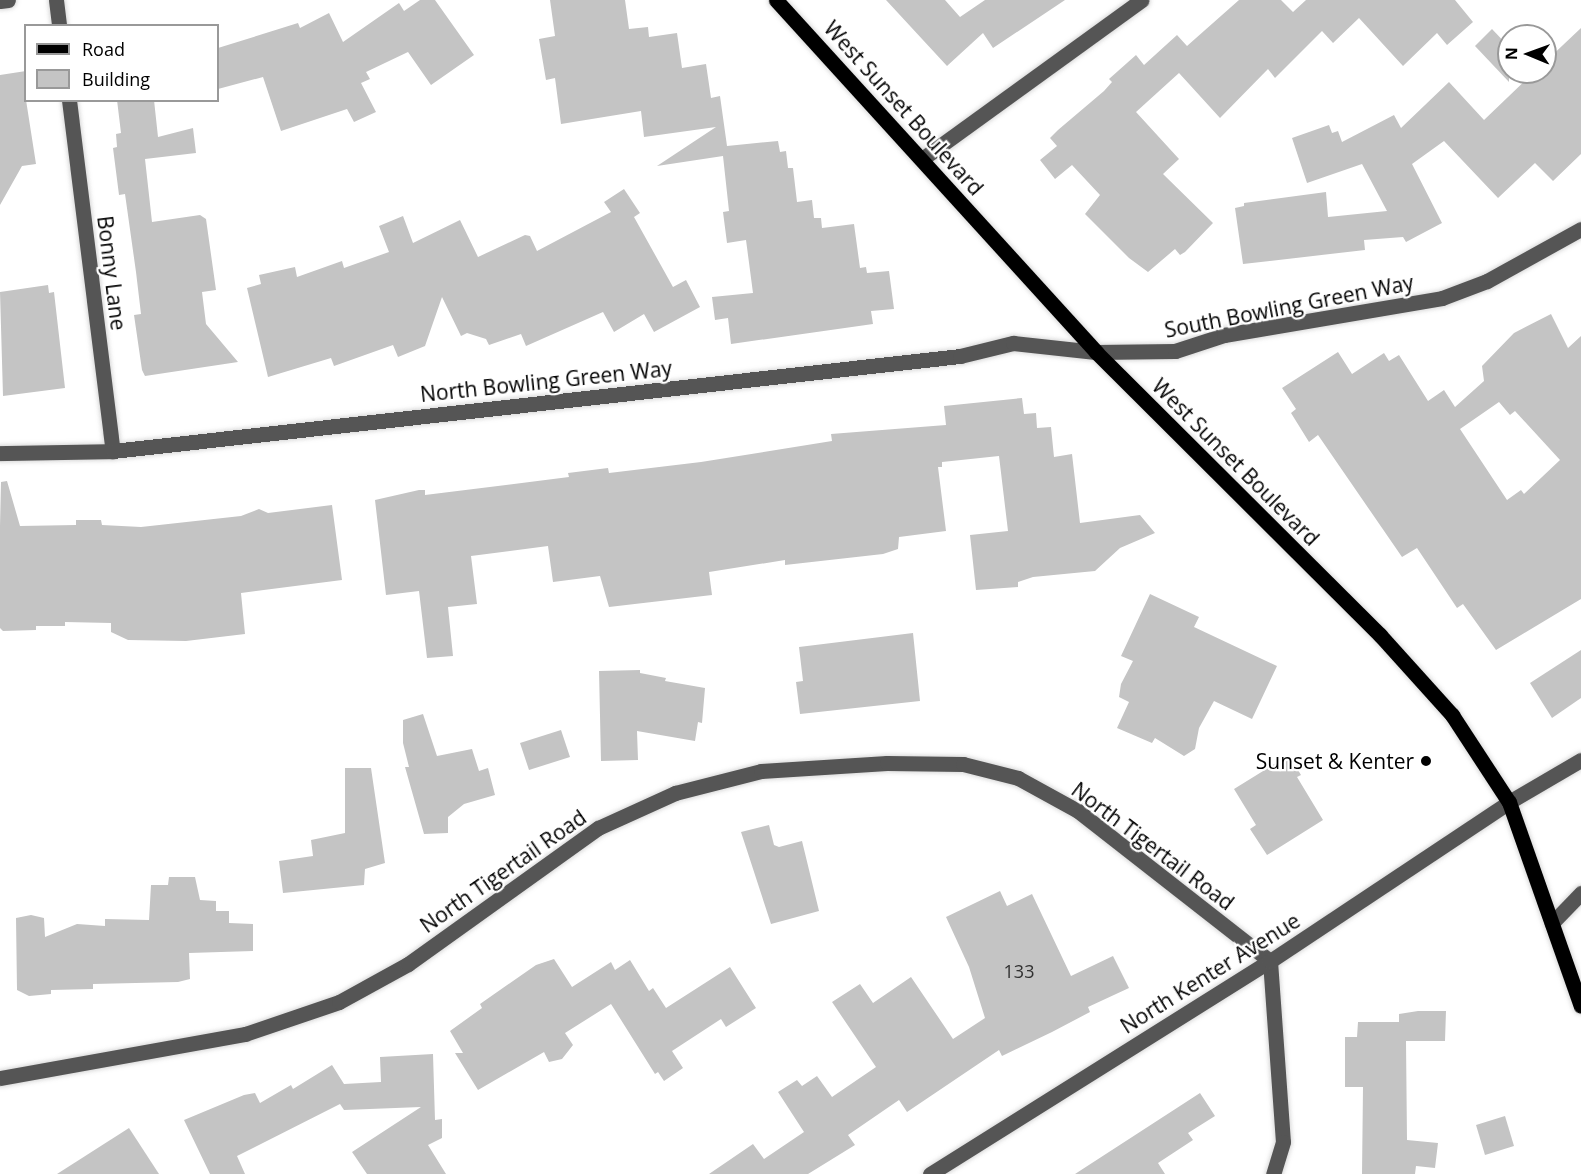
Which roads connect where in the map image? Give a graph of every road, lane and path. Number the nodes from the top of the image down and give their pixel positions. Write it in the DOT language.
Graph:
graph roads {
  1 [pos="8,0"];
  2 [pos="56,0"];
  3 [pos="776,0"];
  4 [pos="1142,0"];
  5 [pos="0,1"];
  6 [pos="59,24"];
  7 [pos="69,102"];
  8 [pos="922,159"];
  9 [pos="1581,229"];
  10 [pos="1096,352"];
  11 [pos="113,451"];
  12 [pos="0,453"];
  13 [pos="1581,760"];
  14 [pos="1509,802"];
  15 [pos="1581,893"];
  16 [pos="1552,923"];
  17 [pos="1270,961"];
  18 [pos="1581,1006"];
  19 [pos="0,1078"];
  20 [pos="930,1174"];
  21 [pos="1273,1174"];
  1 -- 5 [label="street"];
  2 -- 6 [label="street"];
  3 -- 8 [label="main road, West Sunset Boulevard"];
  4 -- 8 [label="street"];
  7 -- 11 [label="street, Bonny Lane"];
  8 -- 10 [label="main road, West Sunset Boulevard"];
  9 -- 10 [label="street, South Bowling Green Way"];
  10 -- 11 [label="street, North Bowling Green Way"];
  10 -- 14 [label="main road, West Sunset Boulevard"];
  11 -- 12 [label="street, North Bowling Green Way"];
  13 -- 14 [label="street, North Kenter Avenue"];
  14 -- 16 [label="main road, West Sunset Boulevard"];
  14 -- 17 [label="street, North Kenter Avenue"];
  15 -- 16 [label="street"];
  16 -- 18 [label="main road, West Sunset Boulevard"];
  17 -- 19 [label="street, North Tigertail Road"];
  17 -- 20 [label="street, North Kenter Avenue"];
  17 -- 21 [label="street"];
}
